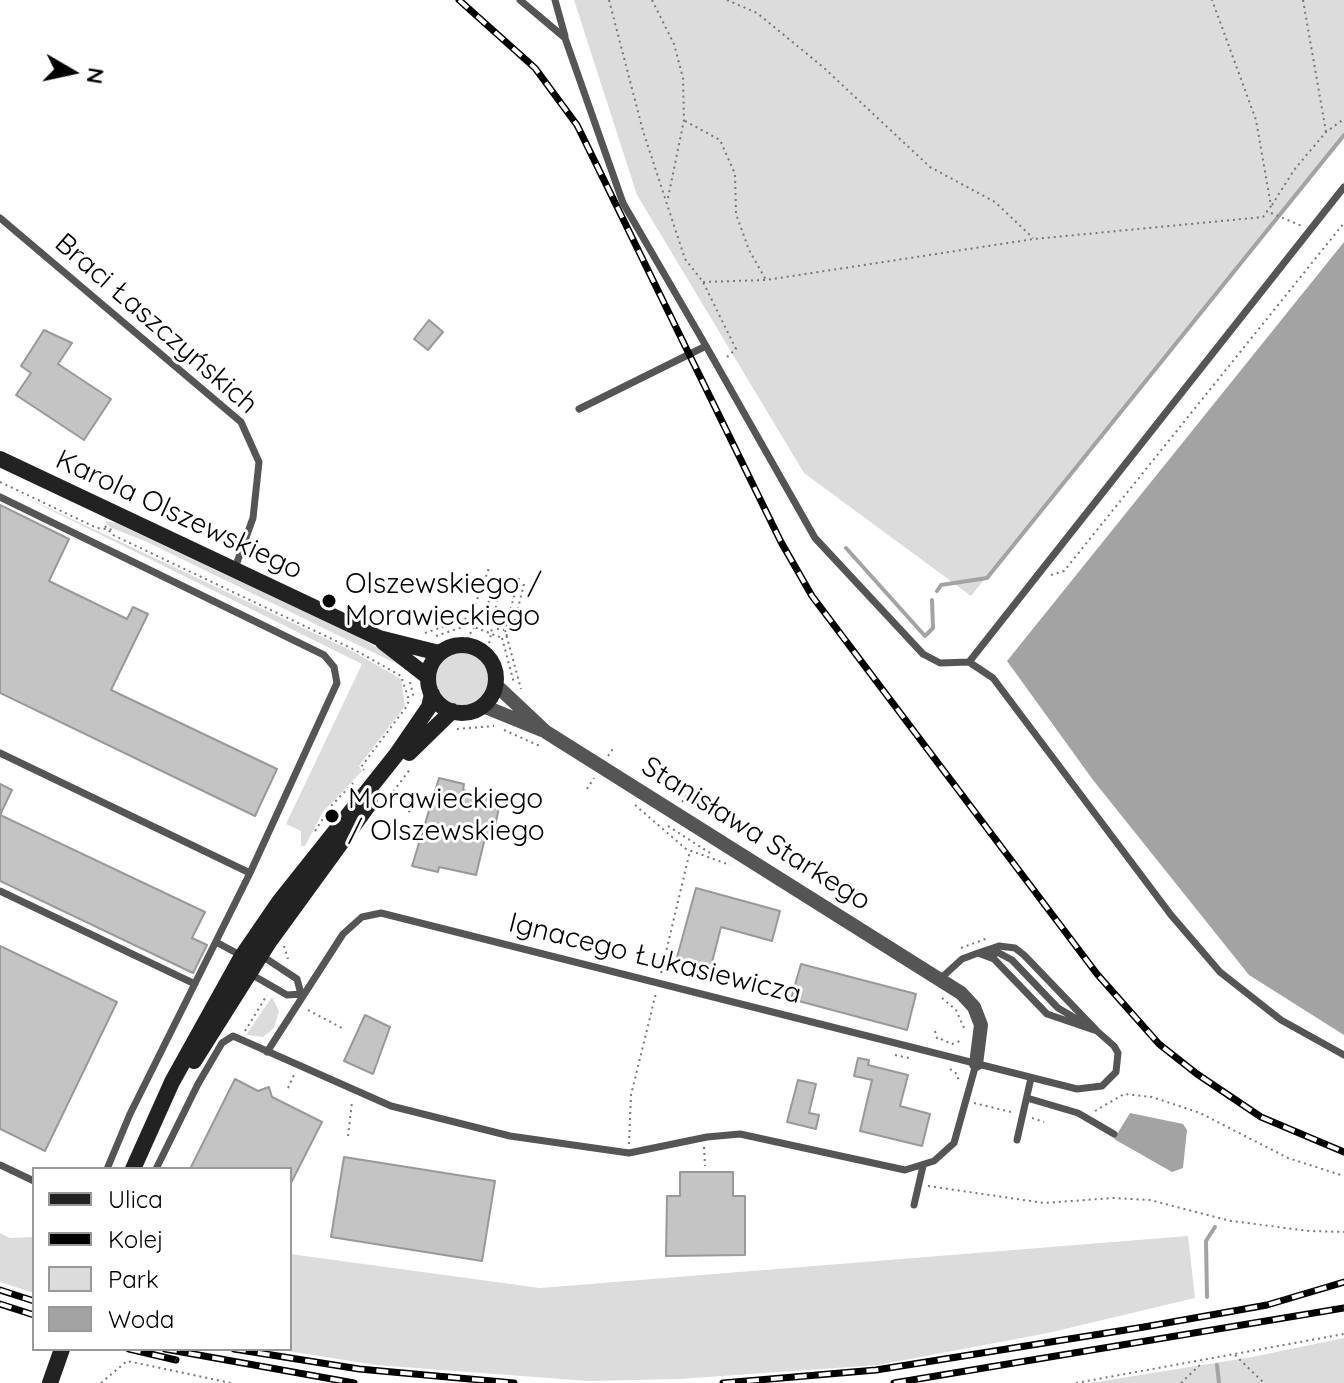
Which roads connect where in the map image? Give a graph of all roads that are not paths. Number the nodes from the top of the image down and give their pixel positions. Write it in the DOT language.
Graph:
graph roads {
  1 [pos="520,0"];
  2 [pos="555,0"];
  3 [pos="565,38"];
  4 [pos="1344,187"];
  5 [pos="0,218"];
  6 [pos="706,346"];
  7 [pos="579,409"];
  8 [pos="0,459"];
  9 [pos="0,497"];
  10 [pos="235,570"];
  11 [pos="379,638"];
  12 [pos="439,653"];
  13 [pos="969,662"];
  14 [pos="428,677"];
  15 [pos="496,685"];
  16 [pos="432,694"];
  17 [pos="483,706"];
  18 [pos="452,711"];
  19 [pos="546,732"];
  20 [pos="0,753"];
  21 [pos="250,873"];
  22 [pos="0,891"];
  23 [pos="216,942"];
  24 [pos="978,953"];
  25 [pos="260,955"];
  26 [pos="242,956"];
  27 [pos="249,973"];
  28 [pos="940,979"];
  29 [pos="195,984"];
  30 [pos="299,998"];
  31 [pos="1097,1031"];
  32 [pos="267,1052"];
  33 [pos="1344,1055"];
  34 [pos="976,1064"];
  35 [pos="1031,1078"];
  36 [pos="1027,1098"];
  37 [pos="163,1110"];
  38 [pos="1114,1134"];
  39 [pos="1017,1140"];
  40 [pos="0,1165"];
  41 [pos="923,1166"];
  42 [pos="108,1167"];
  43 [pos="134,1167"];
  44 [pos="157,1167"];
  45 [pos="32,1180"];
  46 [pos="914,1205"];
  47 [pos="61,1351"];
  48 [pos="50,1383"];
  1 -- 3 [label="lane"];
  2 -- 3 [label="lane"];
  3 -- 6 [label="lane"];
  4 -- 13 [label="lane"];
  5 -- 10 [label="lane, Braci Łaszczyńskich"];
  6 -- 7 [label="lane"];
  6 -- 13 [label="lane"];
  8 -- 10 [label="street, Karola Olszewskiego"];
  9 -- 21 [label="lane"];
  10 -- 11 [label="street, Karola Olszewskiego"];
  11 -- 12 [label="street, Karola Olszewskiego"];
  11 -- 14 [label="street, Karola Olszewskiego"];
  12 -- 14 [label="street"];
  12 -- 15 [label="street"];
  13 -- 33 [label="lane"];
  14 -- 16 [label="street"];
  15 -- 17 [label="street"];
  15 -- 19 [label="street"];
  16 -- 18 [label="street"];
  16 -- 26 [label="street"];
  17 -- 18 [label="street"];
  17 -- 19 [label="street"];
  18 -- 25 [label="street"];
  19 -- 28 [label="street, Stanisława Starkego"];
  20 -- 21 [label="lane"];
  21 -- 23 [label="lane"];
  22 -- 29 [label="lane"];
  23 -- 26 [label="lane"];
  23 -- 29 [label="lane"];
  24 -- 28 [label="lane"];
  24 -- 31 [label="lane"];
  24 -- 31 [label="lane"];
  25 -- 26 [label="lane"];
  25 -- 27 [label="street"];
  25 -- 30 [label="lane"];
  26 -- 27 [label="lane"];
  26 -- 37 [label="street"];
  27 -- 30 [label="lane"];
  27 -- 37 [label="street"];
  28 -- 34 [label="street, Stanisława Starkego"];
  29 -- 42 [label="lane"];
  30 -- 32 [label="lane, Ignacego Łukasiewicza"];
  30 -- 34 [label="lane, Ignacego Łukasiewicza"];
  31 -- 35 [label="lane, Ignacego Łukasiewicza"];
  32 -- 41 [label="lane"];
  32 -- 44 [label="lane"];
  34 -- 35 [label="lane, Ignacego Łukasiewicza"];
  34 -- 41 [label="lane"];
  35 -- 36 [label="lane"];
  36 -- 38 [label="lane"];
  36 -- 39 [label="lane"];
  37 -- 43 [label="street"];
  40 -- 45 [label="lane"];
  41 -- 46 [label="lane"];
  47 -- 48 [label="street"];
}
